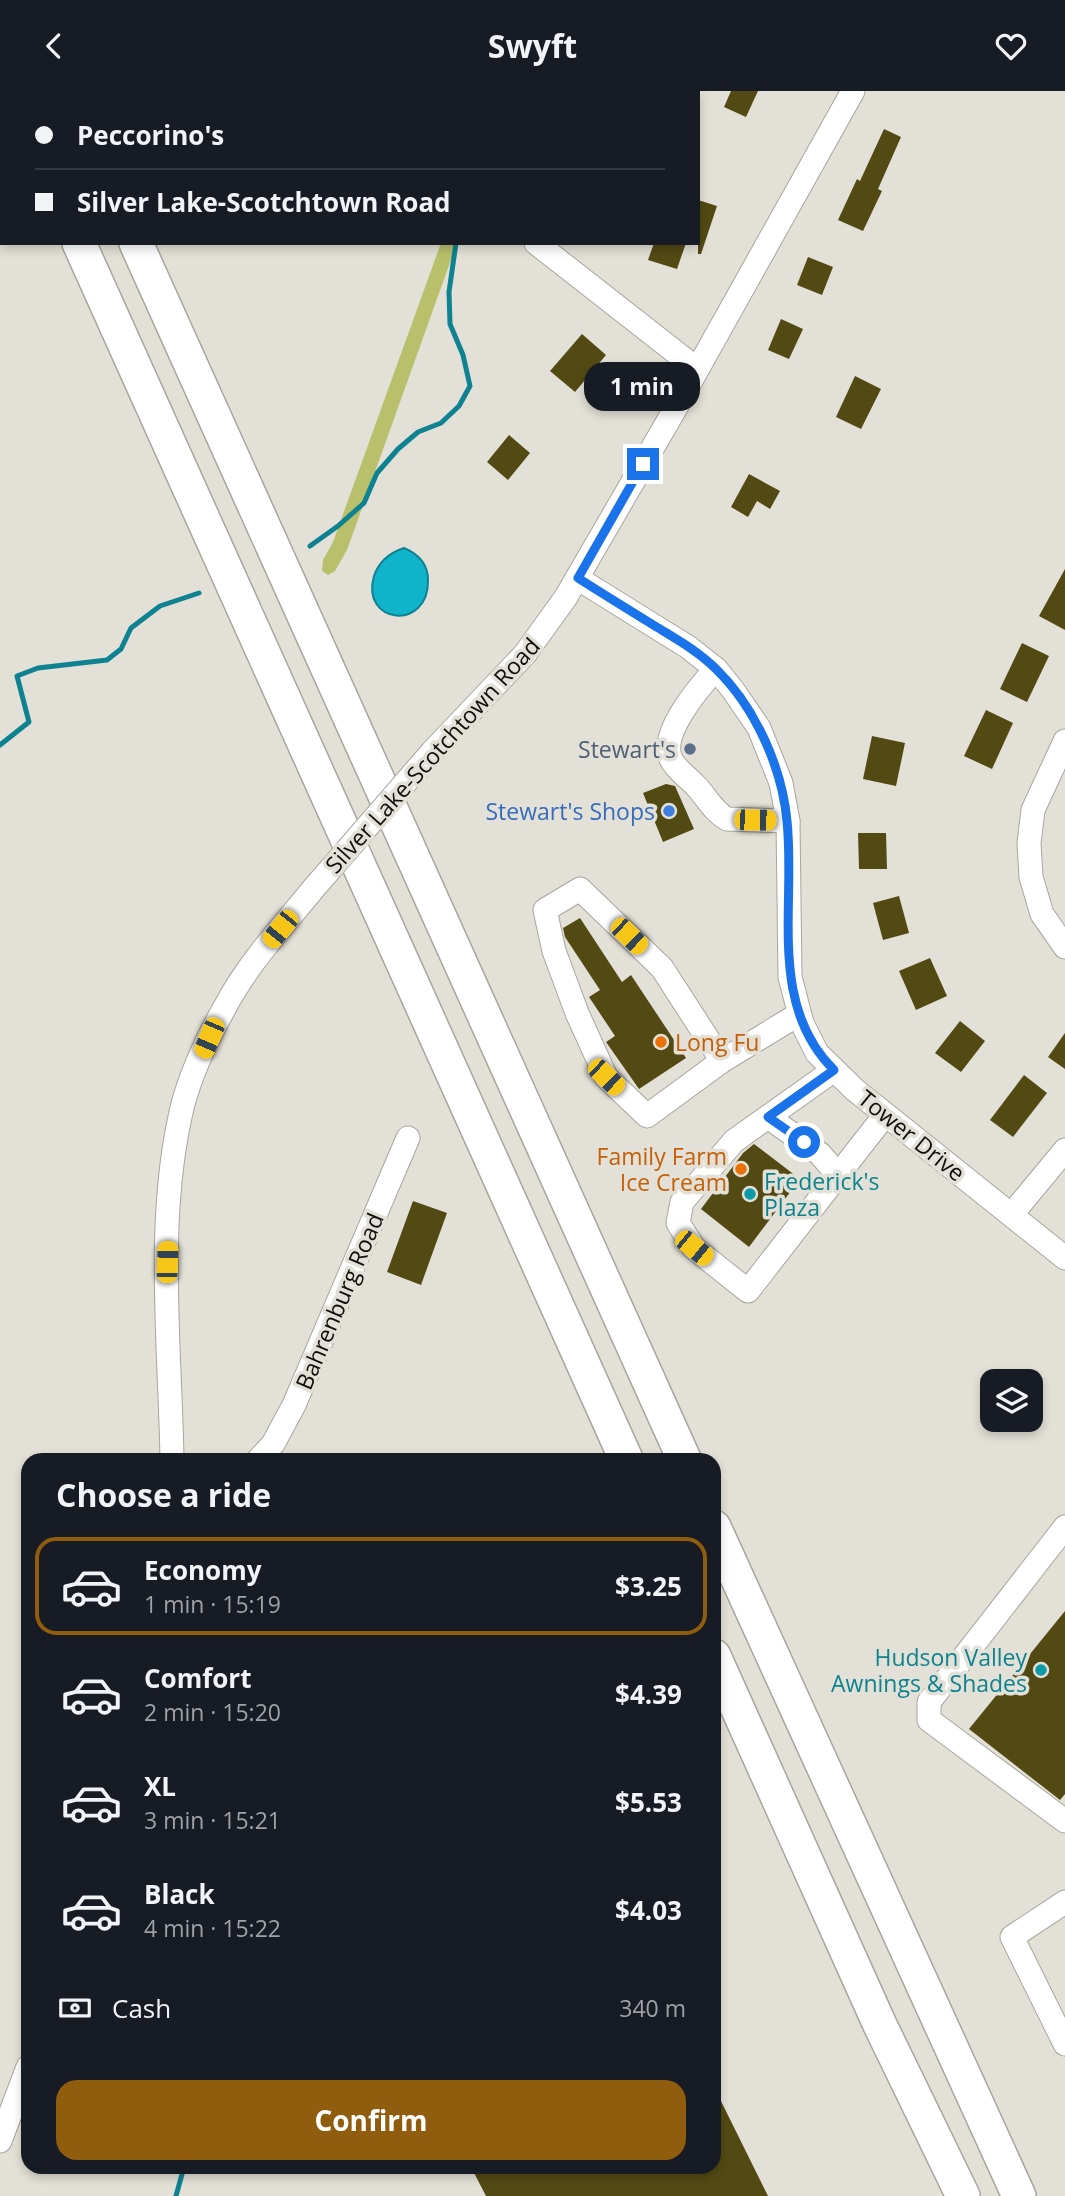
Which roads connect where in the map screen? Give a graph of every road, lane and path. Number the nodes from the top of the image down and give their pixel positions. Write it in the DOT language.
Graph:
graph roads {
  1 [pos="853,91"];
  2 [pos="80,245"];
  3 [pos="137,245"];
  4 [pos="539,245"];
  5 [pos="697,369"];
  6 [pos="578,578"];
  7 [pos="716,669"];
  8 [pos="1065,741"];
  9 [pos="788,821"];
  10 [pos="1065,947"];
  11 [pos="799,1014"];
  12 [pos="722,1061"];
  13 [pos="834,1070"];
  14 [pos="885,1115"];
  15 [pos="768,1117"];
  16 [pos="408,1138"];
  17 [pos="1065,1150"];
  18 [pos="838,1175"];
  19 [pos="1013,1215"];
  20 [pos="1065,1258"];
  21 [pos="172,1453"];
  22 [pos="265,1453"];
  23 [pos="623,1453"];
  24 [pos="681,1453"];
  25 [pos="1065,1527"];
  26 [pos="721,1542"];
  27 [pos="721,1672"];
  28 [pos="1065,1822"];
  29 [pos="1065,1902"];
  30 [pos="1065,2044"];
  31 [pos="21,2086"];
  32 [pos="0,2141"];
  33 [pos="963,2196"];
  34 [pos="1020,2196"];
  1 -- 5 [label="street, Silver Lake-Scotchtown Road"];
  2 -- 23 [label="highway"];
  3 -- 24 [label="highway"];
  4 -- 5 [label="street"];
  5 -- 6 [label="street, Silver Lake-Scotchtown Road"];
  6 -- 7 [label="street, Tower Drive"];
  6 -- 21 [label="street, Silver Lake-Scotchtown Road, bridge"];
  7 -- 9 [label="street, Tower Drive"];
  7 -- 9 [label="street"];
  8 -- 10 [label="street"];
  9 -- 11 [label="street, Tower Drive"];
  11 -- 12 [label="street"];
  11 -- 13 [label="street, Tower Drive"];
  12 -- 12 [label="street"];
  13 -- 14 [label="street, Tower Drive"];
  13 -- 15 [label="street"];
  14 -- 18 [label="street"];
  14 -- 19 [label="street, Tower Drive"];
  15 -- 18 [label="street"];
  15 -- 18 [label="street"];
  16 -- 22 [label="street, Bahrenburg Road"];
  17 -- 19 [label="street"];
  19 -- 20 [label="street, Tower Drive"];
  25 -- 28 [label="street"];
  26 -- 34 [label="highway"];
  27 -- 33 [label="highway"];
  29 -- 30 [label="street"];
  31 -- 32 [label="street"];
}
